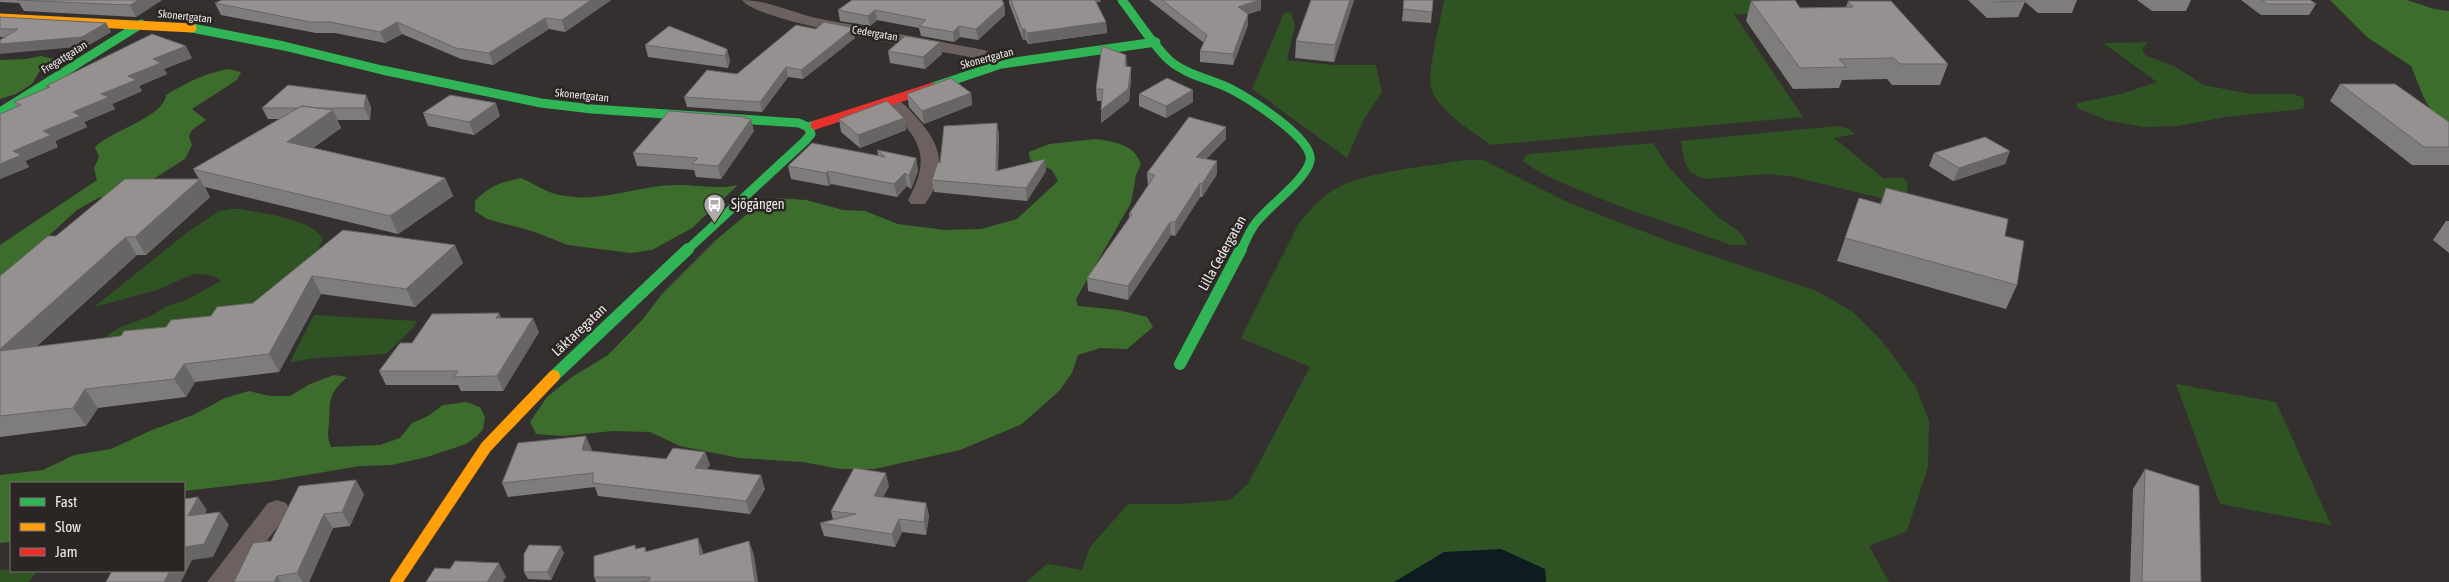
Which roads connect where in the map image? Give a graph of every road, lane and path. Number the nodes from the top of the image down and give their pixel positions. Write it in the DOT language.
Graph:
graph roads {
  1 [pos="750,0"];
  2 [pos="1122,0"];
  3 [pos="0,18"];
  4 [pos="141,24"];
  5 [pos="1156,42"];
  6 [pos="1001,64"];
  7 [pos="890,102"];
  8 [pos="0,112"];
  9 [pos="808,127"];
  10 [pos="918,200"];
  11 [pos="1180,364"];
  12 [pos="277,510"];
  13 [pos="221,582"];
  14 [pos="396,582"];
  1 -- 6 [label="street, Cedergatan"];
  2 -- 5 [label="street"];
  3 -- 4 [label="street, Skonertgatan"];
  4 -- 8 [label="street, Fregattgatan"];
  4 -- 9 [label="street, Skonertgatan"];
  5 -- 6 [label="street, Skonertgatan"];
  5 -- 11 [label="street, Lilla Cedergatan"];
  6 -- 7 [label="street, Skonertgatan"];
  7 -- 9 [label="street, Skonertgatan"];
  7 -- 10 [label="street"];
  9 -- 14 [label="street, Läktaregatan"];
  12 -- 13 [label="street"];
}
